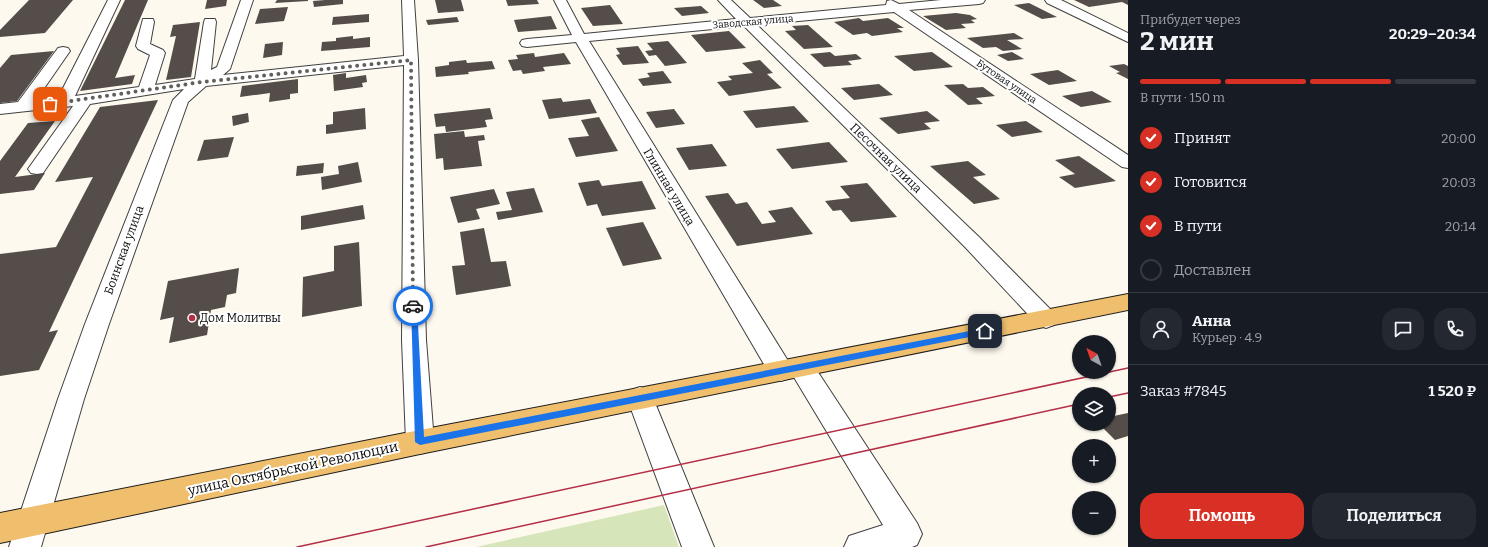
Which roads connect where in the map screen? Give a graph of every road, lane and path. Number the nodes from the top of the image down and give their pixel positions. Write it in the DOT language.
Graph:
graph roads {
  1 [pos="114,0"];
  2 [pos="247,0"];
  3 [pos="408,0"];
  4 [pos="560,0"];
  5 [pos="724,0"];
  6 [pos="979,0"];
  7 [pos="1051,0"];
  8 [pos="891,4"];
  9 [pos="746,21"];
  10 [pos="148,22"];
  11 [pos="210,22"];
  12 [pos="580,38"];
  13 [pos="1128,38"];
  14 [pos="527,43"];
  15 [pos="63,52"];
  16 [pos="411,60"];
  17 [pos="202,82"];
  18 [pos="145,91"];
  19 [pos="85,100"];
  20 [pos="64,102"];
  21 [pos="23,107"];
  22 [pos="0,110"];
  23 [pos="1128,163"];
  24 [pos="37,169"];
  25 [pos="1128,302"];
  26 [pos="1046,319"];
  27 [pos="791,369"];
  28 [pos="640,398"];
  29 [pos="420,442"];
  30 [pos="0,528"];
  31 [pos="30,534"];
  32 [pos="698,547"];
  33 [pos="860,547"];
  1 -- 20 [label="street"];
  2 -- 17 [label="street, Боинская улица"];
  3 -- 16 [label="street"];
  4 -- 12 [label="street, Глинная улица"];
  5 -- 9 [label="street, Песочная улица"];
  6 -- 8 [label="street, Заводская улица"];
  7 -- 13 [label="street"];
  8 -- 9 [label="street, Заводская улица"];
  8 -- 23 [label="street, Бутовая улица"];
  9 -- 12 [label="street, Заводская улица"];
  9 -- 26 [label="street, Песочная улица"];
  10 -- 18 [label="street"];
  11 -- 17 [label="street"];
  12 -- 14 [label="street, Заводская улица"];
  12 -- 27 [label="street, Глинная улица"];
  15 -- 21 [label="street"];
  16 -- 17 [label="street"];
  16 -- 29 [label="street"];
  17 -- 18 [label="street"];
  17 -- 31 [label="street, Боинская улица"];
  18 -- 19 [label="street"];
  19 -- 20 [label="street"];
  19 -- 24 [label="street"];
  20 -- 21 [label="street"];
  21 -- 22 [label="street"];
  25 -- 26 [label="main road, улица Октябрьской Революции"];
  26 -- 27 [label="main road, улица Октябрьской Революции"];
  27 -- 28 [label="main road, улица Октябрьской Революции"];
  27 -- 33 [label="street, Глинная улица"];
  28 -- 29 [label="main road, улица Октябрьской Революции"];
  28 -- 32 [label="street"];
  29 -- 31 [label="main road, улица Октябрьской Революции"];
  30 -- 31 [label="main road, улица Октябрьской Революции"];
}
